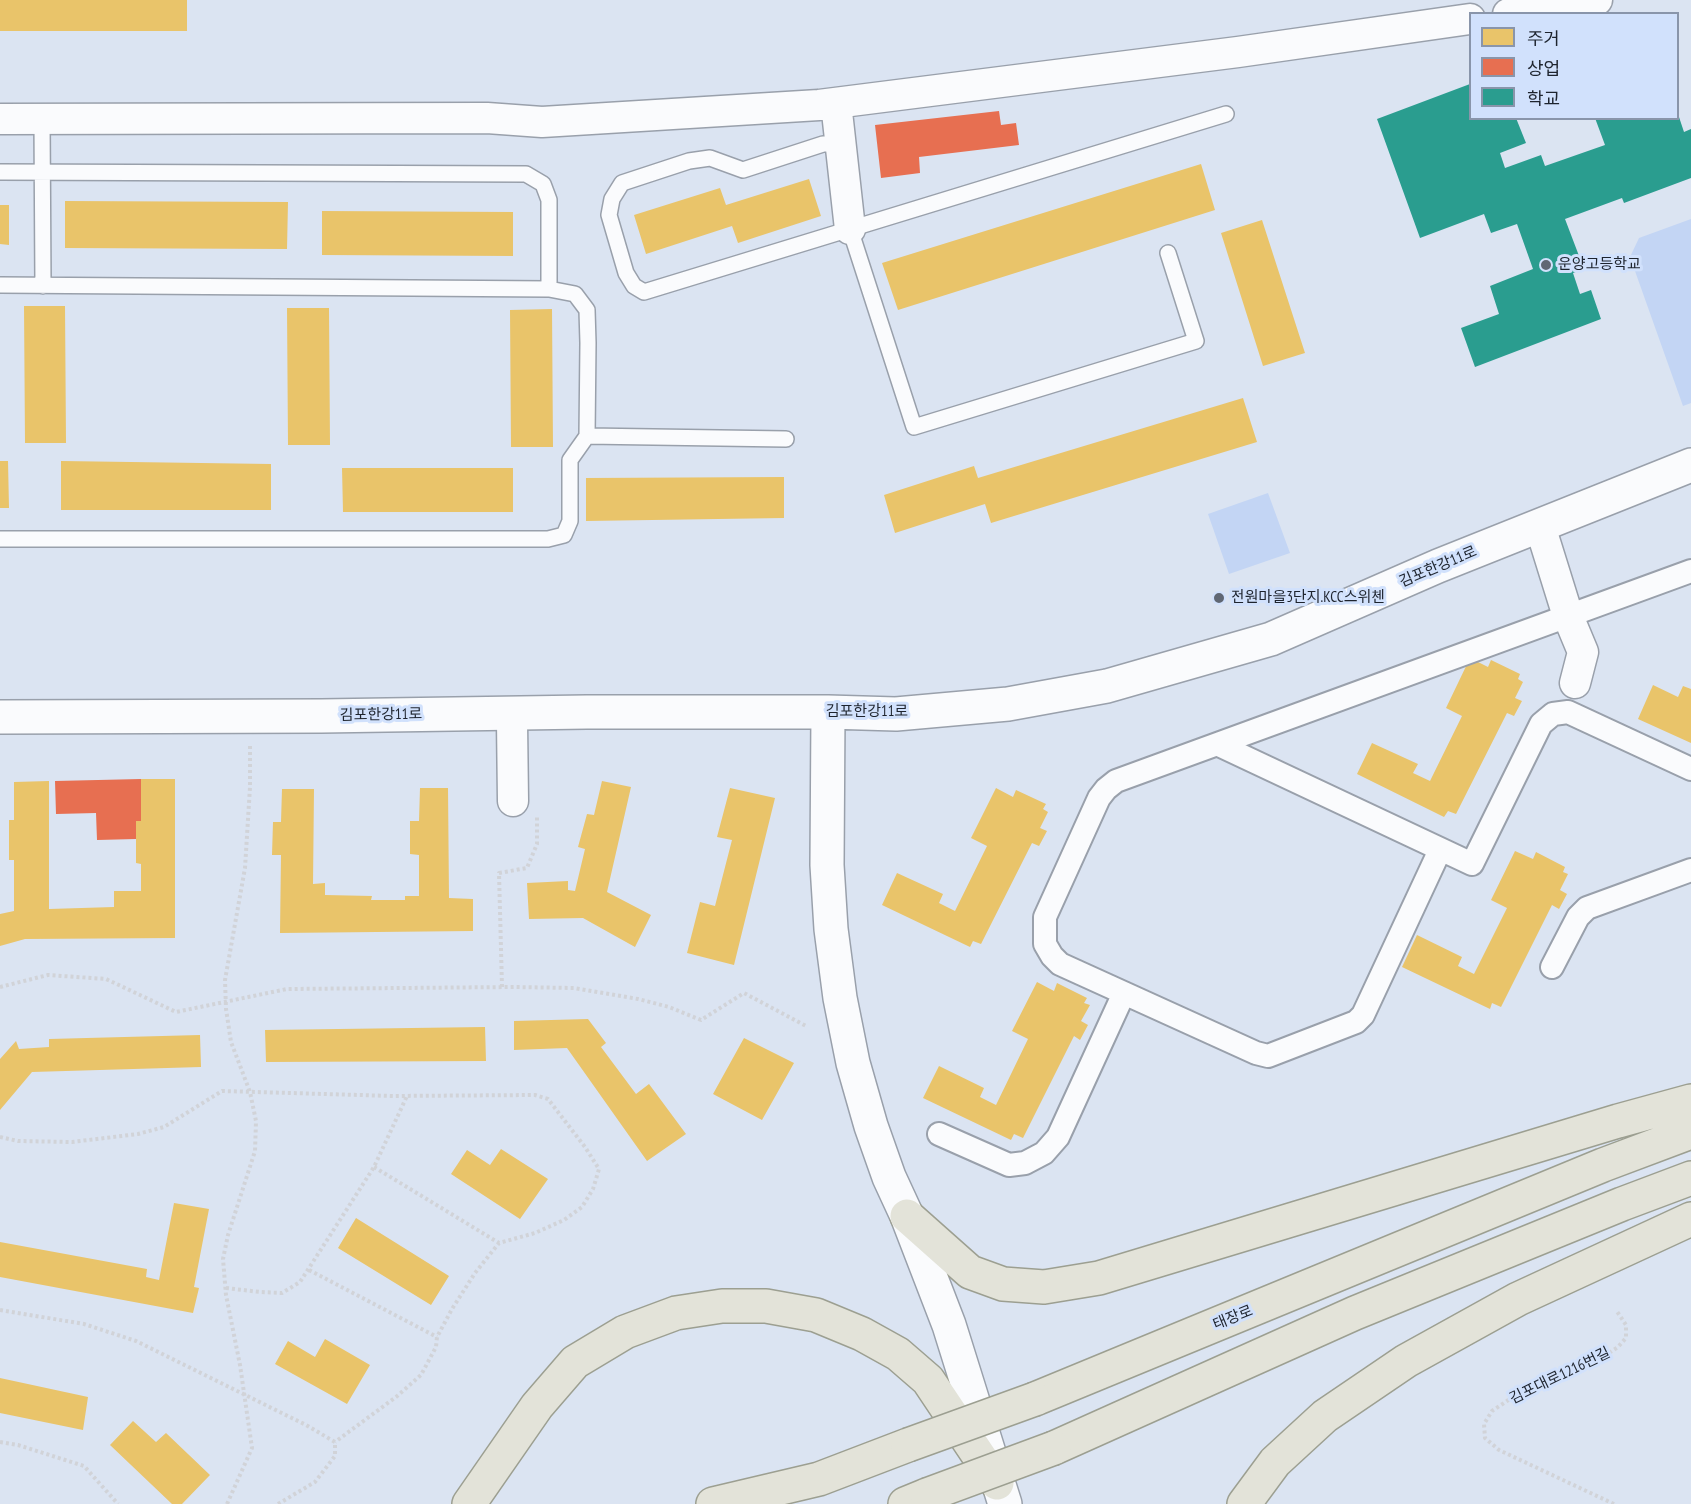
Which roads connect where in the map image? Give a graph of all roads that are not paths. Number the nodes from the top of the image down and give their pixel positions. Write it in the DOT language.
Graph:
graph roads {
  1 [pos="1597,0"];
  2 [pos="1521,12"];
  3 [pos="1469,19"];
  4 [pos="836,103"];
  5 [pos="1226,114"];
  6 [pos="0,120"];
  7 [pos="42,120"];
  8 [pos="841,144"];
  9 [pos="0,172"];
  10 [pos="43,173"];
  11 [pos="850,229"];
  12 [pos="1168,252"];
  13 [pos="0,285"];
  14 [pos="43,286"];
  15 [pos="549,289"];
  16 [pos="587,436"];
  17 [pos="786,439"];
  18 [pos="1691,465"];
  19 [pos="1691,475"];
  20 [pos="1541,530"];
  21 [pos="0,539"];
  22 [pos="1691,571"];
  23 [pos="1568,616"];
  24 [pos="1575,683"];
  25 [pos="0,717"];
  26 [pos="828,718"];
  27 [pos="512,722"];
  28 [pos="0,726"];
  29 [pos="1219,745"];
  30 [pos="1691,769"];
  31 [pos="525,806"];
  32 [pos="1440,850"];
  33 [pos="1691,870"];
  34 [pos="1551,967"];
  35 [pos="1124,993"];
  36 [pos="1691,1101"];
  37 [pos="1691,1132"];
  38 [pos="939,1134"];
  39 [pos="1691,1178"];
  40 [pos="907,1216"];
  41 [pos="1691,1219"];
  42 [pos="819,1479"];
  43 [pos="1001,1493"];
  44 [pos="916,1500"];
  45 [pos="469,1504"];
  46 [pos="713,1504"];
  47 [pos="776,1504"];
  48 [pos="1244,1504"];
  1 -- 2 [label="street"];
  3 -- 4 [label="street"];
  4 -- 7 [label="street"];
  4 -- 8 [label="street"];
  5 -- 11 [label="lane"];
  6 -- 7 [label="street"];
  7 -- 10 [label="lane"];
  8 -- 11 [label="street"];
  8 -- 11 [label="lane"];
  9 -- 10 [label="lane"];
  10 -- 14 [label="lane"];
  10 -- 15 [label="lane"];
  11 -- 12 [label="lane"];
  13 -- 14 [label="lane"];
  14 -- 15 [label="lane"];
  15 -- 16 [label="lane"];
  16 -- 17 [label="lane"];
  16 -- 21 [label="lane"];
  18 -- 20 [label="street, 김포한강11로"];
  19 -- 20 [label="street, 김포한강11로"];
  20 -- 23 [label="street"];
  20 -- 26 [label="street, 김포한강11로"];
  22 -- 23 [label="street"];
  23 -- 24 [label="street"];
  23 -- 29 [label="street"];
  25 -- 26 [label="street, 김포한강11로"];
  26 -- 27 [label="street, 김포한강11로"];
  26 -- 40 [label="street"];
  27 -- 28 [label="street, 김포한강11로"];
  27 -- 31 [label="street"];
  29 -- 32 [label="street"];
  29 -- 35 [label="street"];
  30 -- 32 [label="street"];
  32 -- 35 [label="street"];
  33 -- 34 [label="street"];
  35 -- 38 [label="street"];
  36 -- 40 [label="main road"];
  37 -- 42 [label="main road, 태장로, bridge"];
  39 -- 44 [label="main road, bridge"];
  40 -- 43 [label="street"];
  41 -- 48 [label="main road"];
  42 -- 46 [label="main road"];
  42 -- 47 [label="street, 태장로"];
  43 -- 45 [label="main road"];
}
